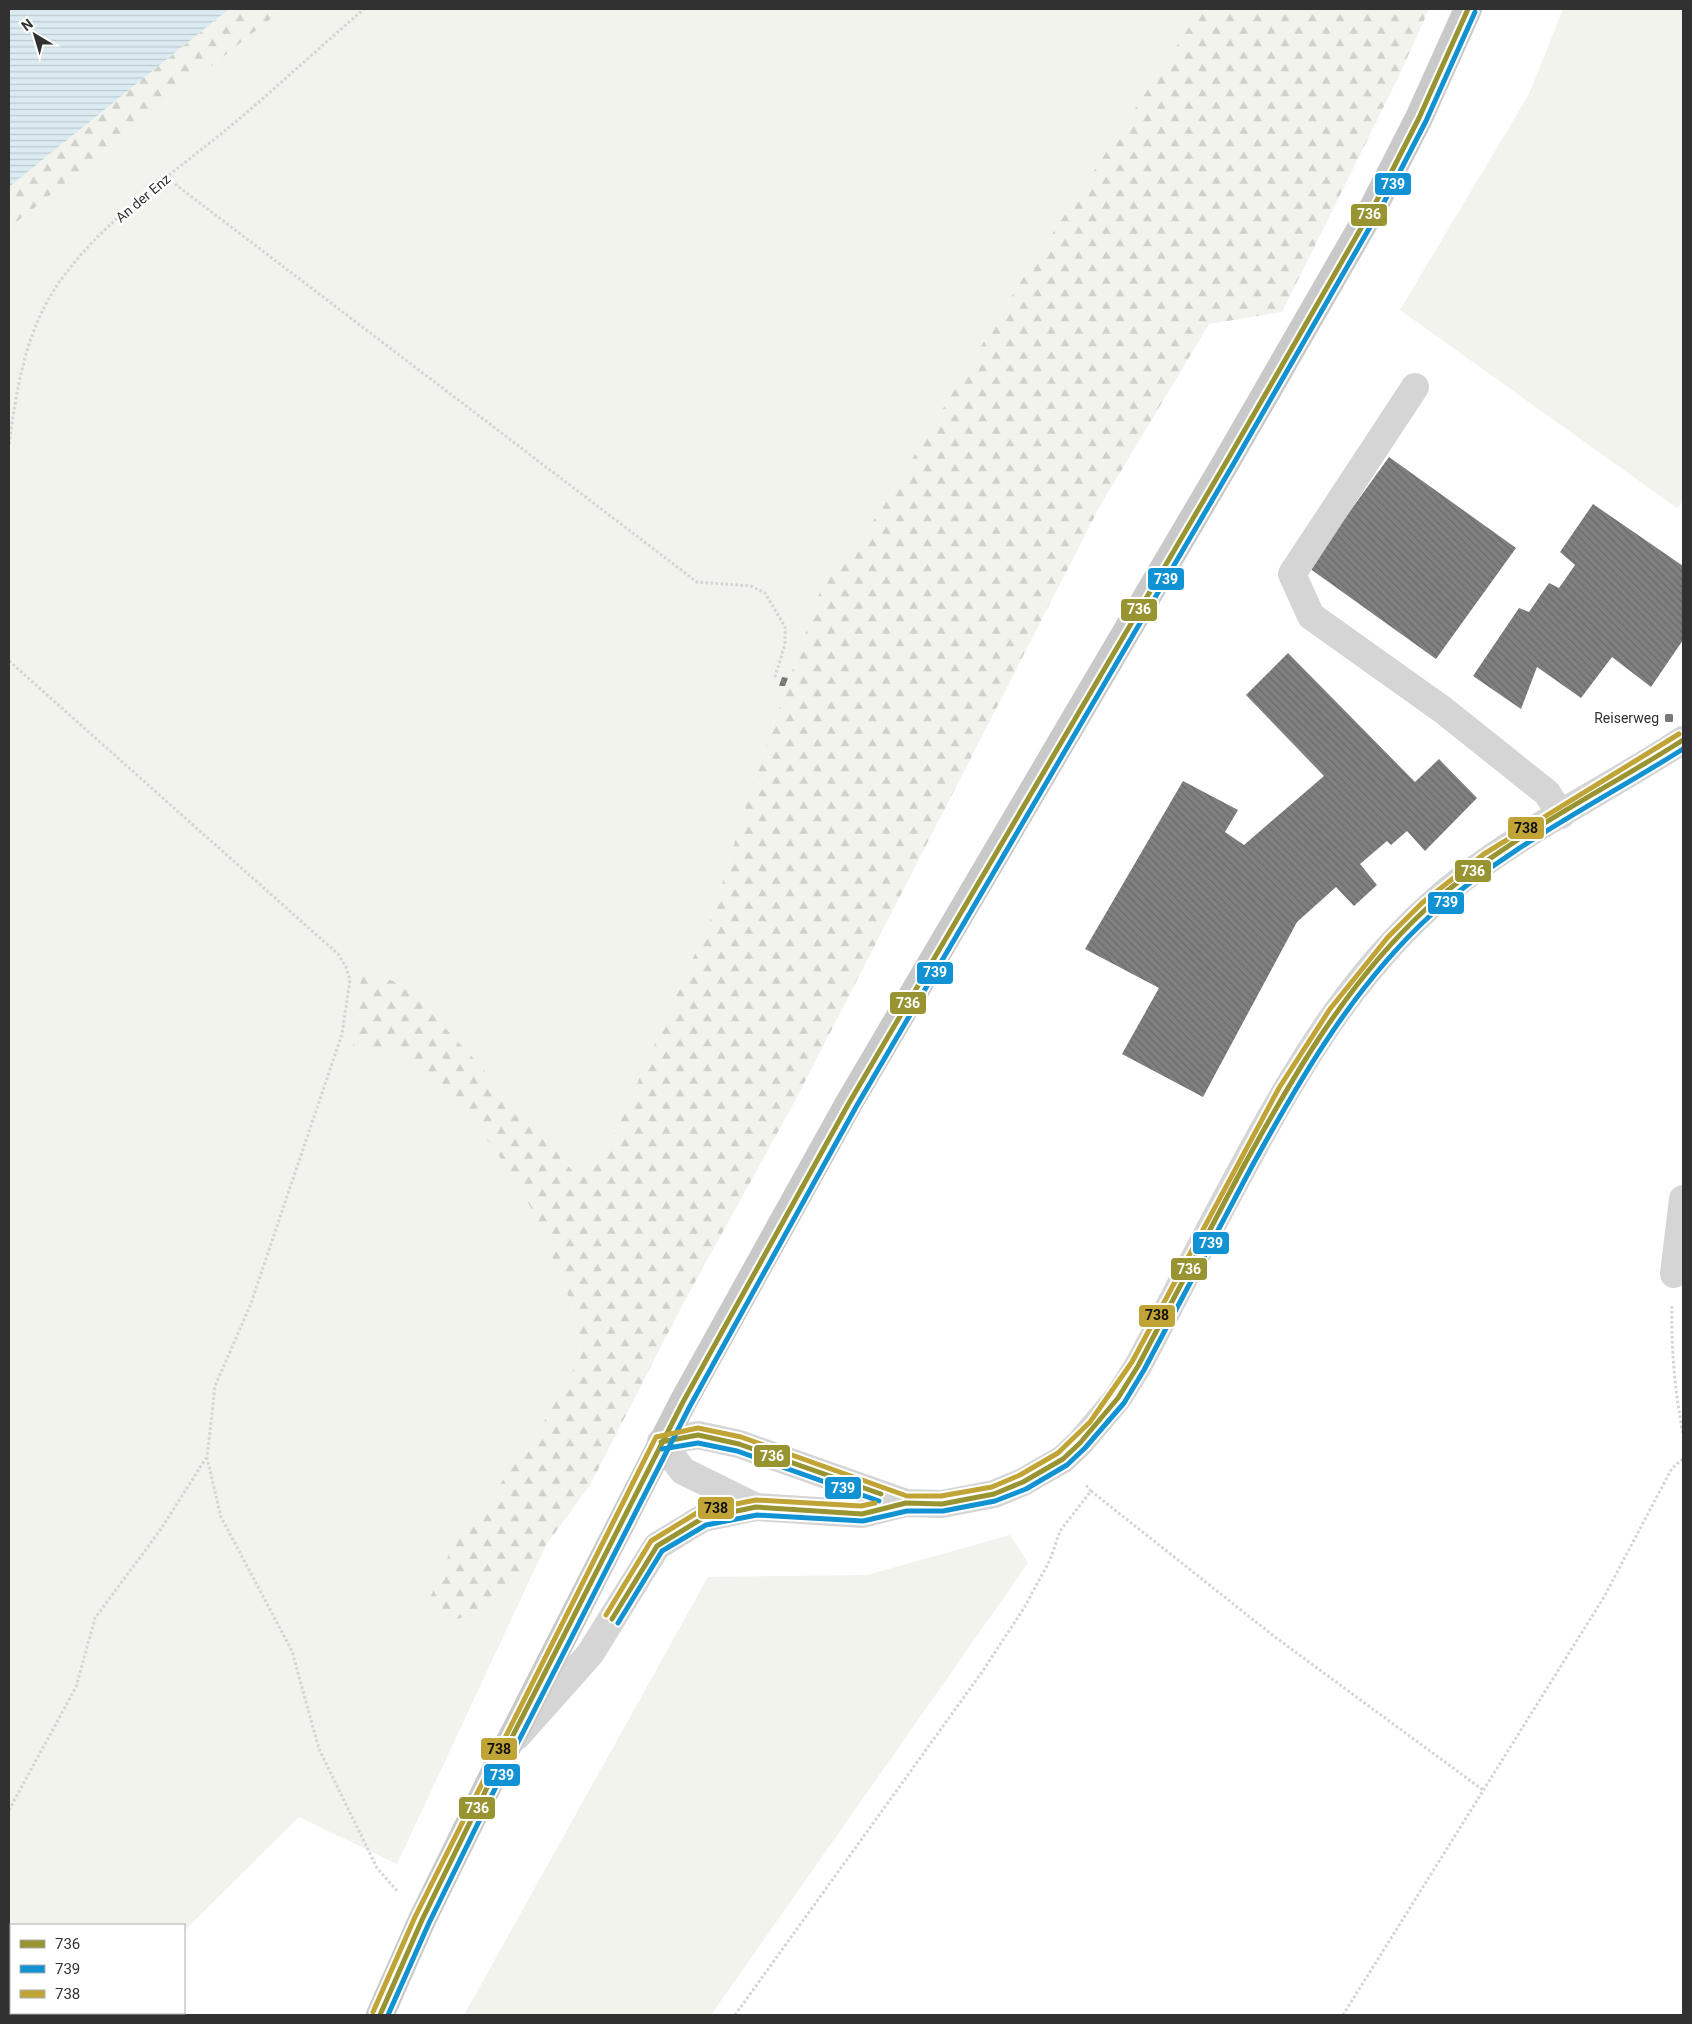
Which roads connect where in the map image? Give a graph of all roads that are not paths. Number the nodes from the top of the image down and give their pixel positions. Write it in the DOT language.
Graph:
graph roads {
  1 [pos="1468,9"];
  2 [pos="1414,387"];
  3 [pos="1683,740"];
  4 [pos="1562,815"];
  5 [pos="1683,1199"];
  6 [pos="1674,1274"];
  7 [pos="661,1442"];
  8 [pos="906,1503"];
  9 [pos="756,1506"];
  10 [pos="507,1747"];
  11 [pos="380,2015"];
  1 -- 7 [label="main road"];
  2 -- 4 [label="street"];
  3 -- 4 [label="street"];
  4 -- 8 [label="street"];
  5 -- 6 [label="street"];
  7 -- 8 [label="street"];
  7 -- 9 [label="street"];
  7 -- 10 [label="main road"];
  8 -- 9 [label="street"];
  9 -- 10 [label="street"];
  10 -- 11 [label="main road"];
}
